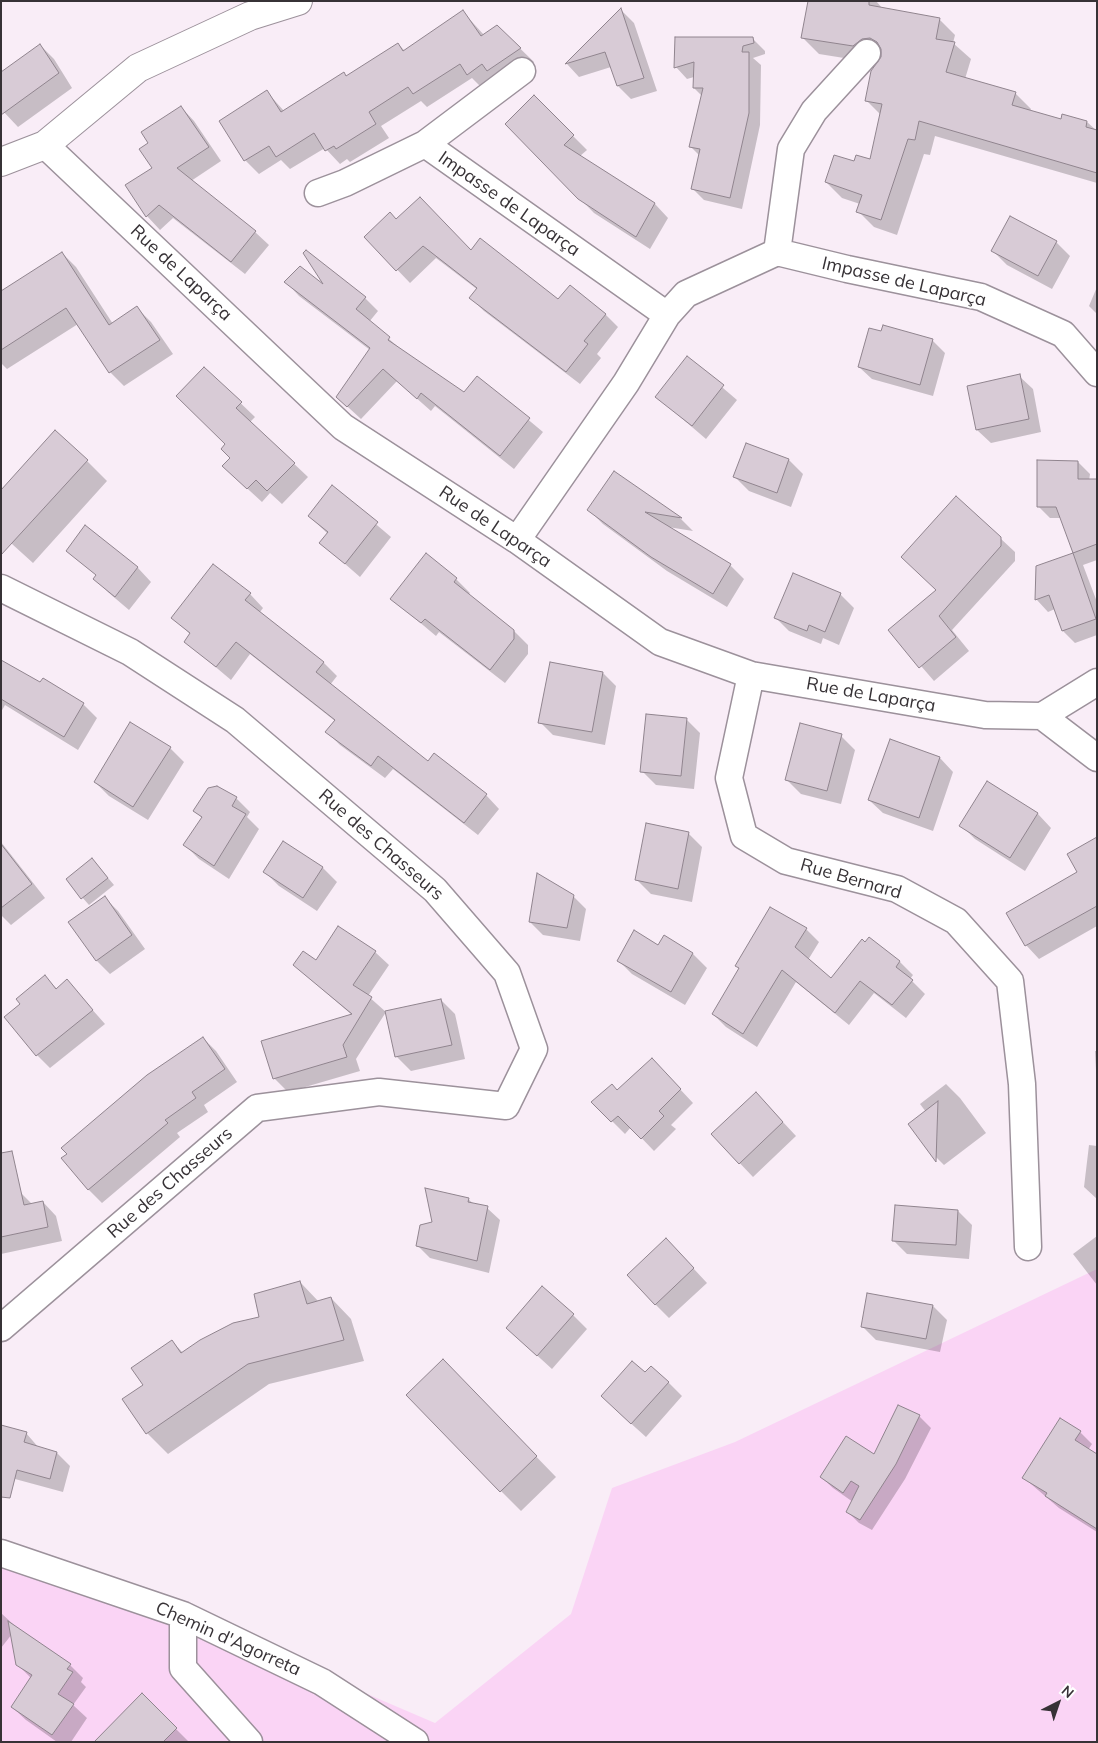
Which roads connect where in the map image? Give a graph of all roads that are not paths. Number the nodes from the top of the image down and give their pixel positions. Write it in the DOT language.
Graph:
graph roads {
  1 [pos="298,1"];
  2 [pos="867,53"];
  3 [pos="522,71"];
  4 [pos="425,144"];
  5 [pos="46,145"];
  6 [pos="1,162"];
  7 [pos="318,193"];
  8 [pos="777,252"];
  9 [pos="667,315"];
  10 [pos="1097,373"];
  11 [pos="517,540"];
  12 [pos="1,588"];
  13 [pos="751,675"];
  14 [pos="1097,682"];
  15 [pos="1042,716"];
  16 [pos="1097,758"];
  17 [pos="1028,1247"];
  18 [pos="1,1328"];
  19 [pos="1,1553"];
  20 [pos="183,1615"];
  21 [pos="249,1742"];
  22 [pos="415,1742"];
  1 -- 5 [label="main road"];
  2 -- 8 [label="street"];
  3 -- 4 [label="street"];
  4 -- 7 [label="street"];
  4 -- 9 [label="street, Impasse de Laparça"];
  5 -- 6 [label="main road"];
  5 -- 11 [label="street, Rue de Laparça"];
  8 -- 9 [label="street"];
  8 -- 10 [label="street, Impasse de Laparça"];
  9 -- 11 [label="street"];
  11 -- 13 [label="street, Rue de Laparça"];
  12 -- 18 [label="street, Rue des Chasseurs"];
  13 -- 15 [label="street, Rue de Laparça"];
  13 -- 17 [label="street, Rue Bernard"];
  14 -- 15 [label="street"];
  15 -- 16 [label="street"];
  19 -- 20 [label="street, Chemin d'Agorreta"];
  20 -- 21 [label="street"];
  20 -- 22 [label="street, Chemin d'Agorreta"];
}
